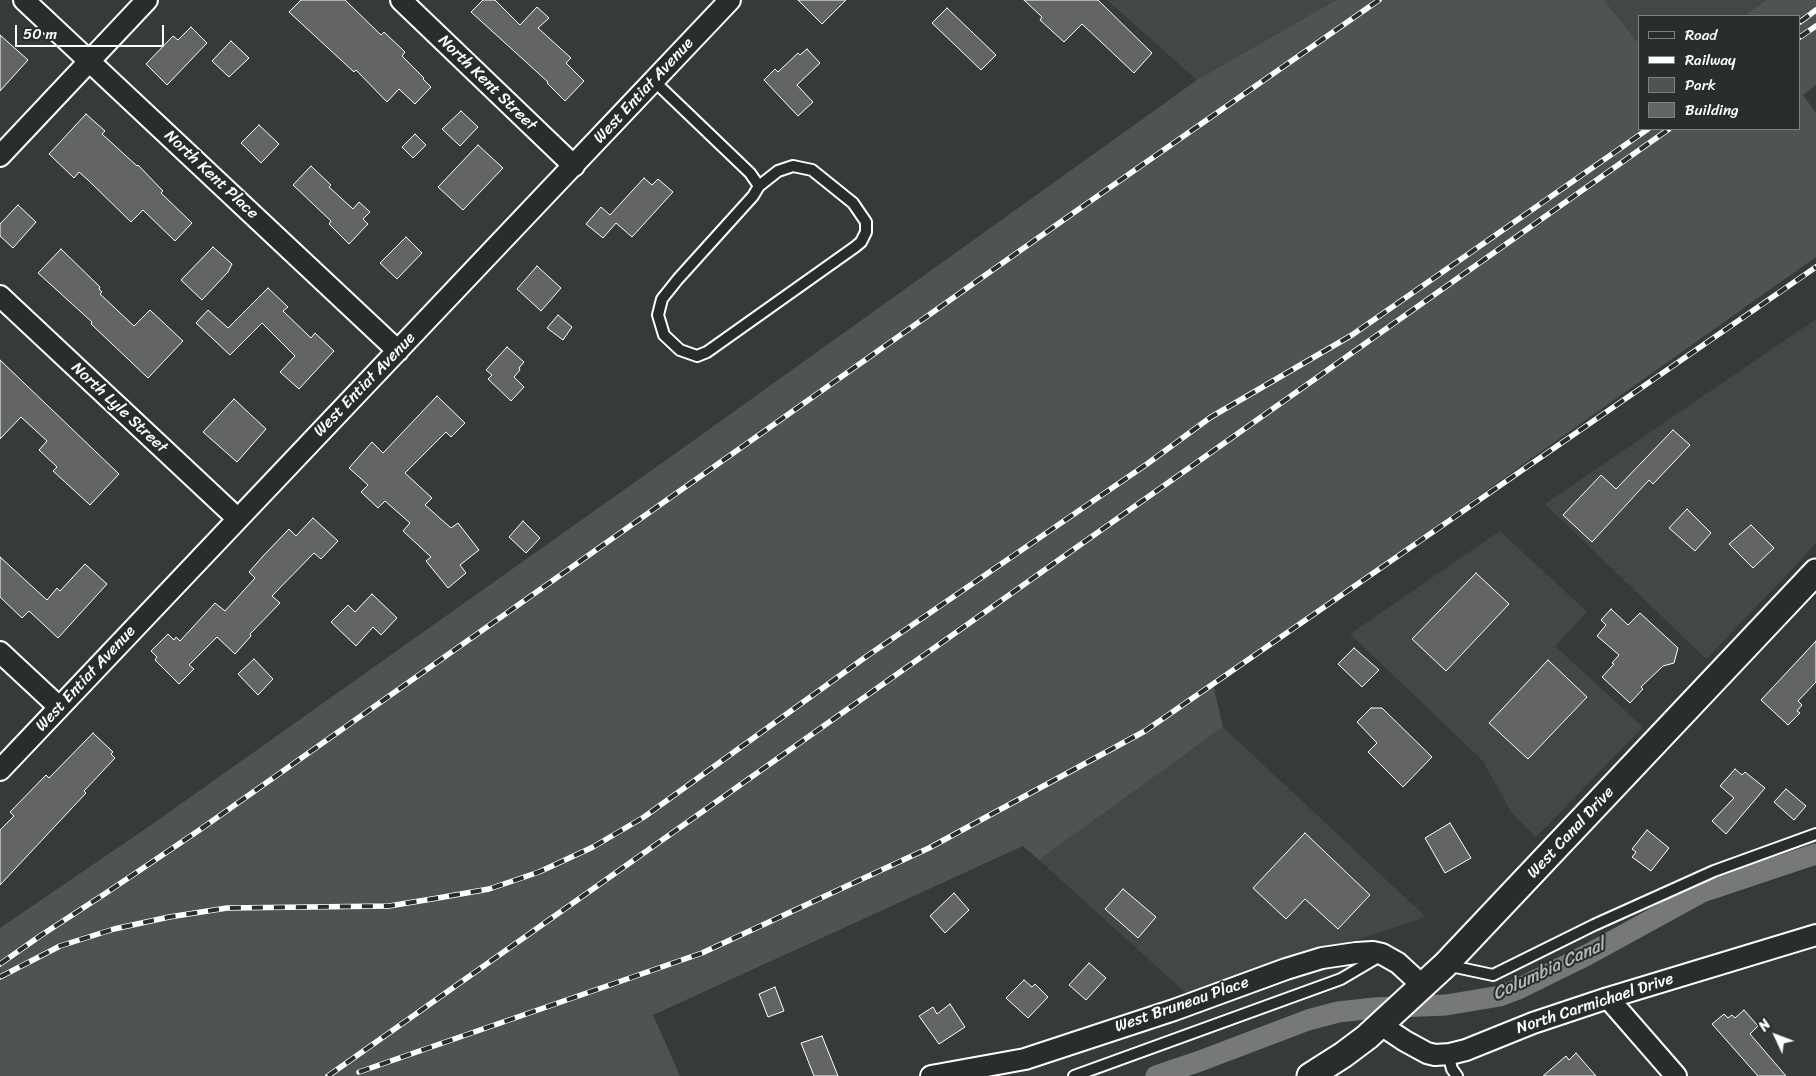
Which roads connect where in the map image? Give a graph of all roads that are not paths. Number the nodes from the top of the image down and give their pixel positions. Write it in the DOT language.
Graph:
graph roads {
  1 [pos="24,0"];
  2 [pos="147,0"];
  3 [pos="401,0"];
  4 [pos="730,0"];
  5 [pos="89,62"];
  6 [pos="654,81"];
  7 [pos="0,156"];
  8 [pos="574,166"];
  9 [pos="758,186"];
  10 [pos="0,296"];
  11 [pos="398,351"];
  12 [pos="238,519"];
  13 [pos="1816,572"];
  14 [pos="0,652"];
  15 [pos="59,707"];
  16 [pos="0,770"];
  17 [pos="1816,834"];
  18 [pos="1816,935"];
  19 [pos="1382,954"];
  20 [pos="1445,965"];
  21 [pos="1418,992"];
  22 [pos="1608,998"];
  23 [pos="1385,1021"];
  24 [pos="1448,1054"];
  25 [pos="931,1076"];
  26 [pos="1074,1076"];
  27 [pos="1310,1076"];
  28 [pos="1456,1076"];
  29 [pos="1676,1076"];
  1 -- 5 [label="street, North Kent Place"];
  2 -- 5 [label="street"];
  3 -- 8 [label="street, North Kent Street"];
  4 -- 6 [label="street, West Entiat Avenue"];
  5 -- 7 [label="street"];
  5 -- 11 [label="street, North Kent Place"];
  6 -- 8 [label="street, West Entiat Avenue"];
  6 -- 9 [label="lane"];
  8 -- 11 [label="street, West Entiat Avenue"];
  9 -- 9 [label="lane"];
  10 -- 12 [label="street, North Lyle Street"];
  11 -- 12 [label="street, West Entiat Avenue"];
  12 -- 15 [label="street, West Entiat Avenue"];
  13 -- 20 [label="street, West Canal Drive"];
  14 -- 15 [label="street"];
  15 -- 16 [label="street, West Entiat Avenue"];
  17 -- 20 [label="lane"];
  18 -- 22 [label="street, North Carmichael Drive"];
  19 -- 21 [label="street"];
  19 -- 25 [label="street, West Bruneau Place"];
  19 -- 26 [label="lane"];
  20 -- 21 [label="street, West Canal Drive"];
  21 -- 23 [label="street, West Canal Drive"];
  22 -- 24 [label="street, North Carmichael Drive"];
  22 -- 29 [label="street"];
  23 -- 24 [label="street, North Carmichael Drive"];
  23 -- 27 [label="street, West Canal Drive"];
  24 -- 28 [label="lane"];
}
